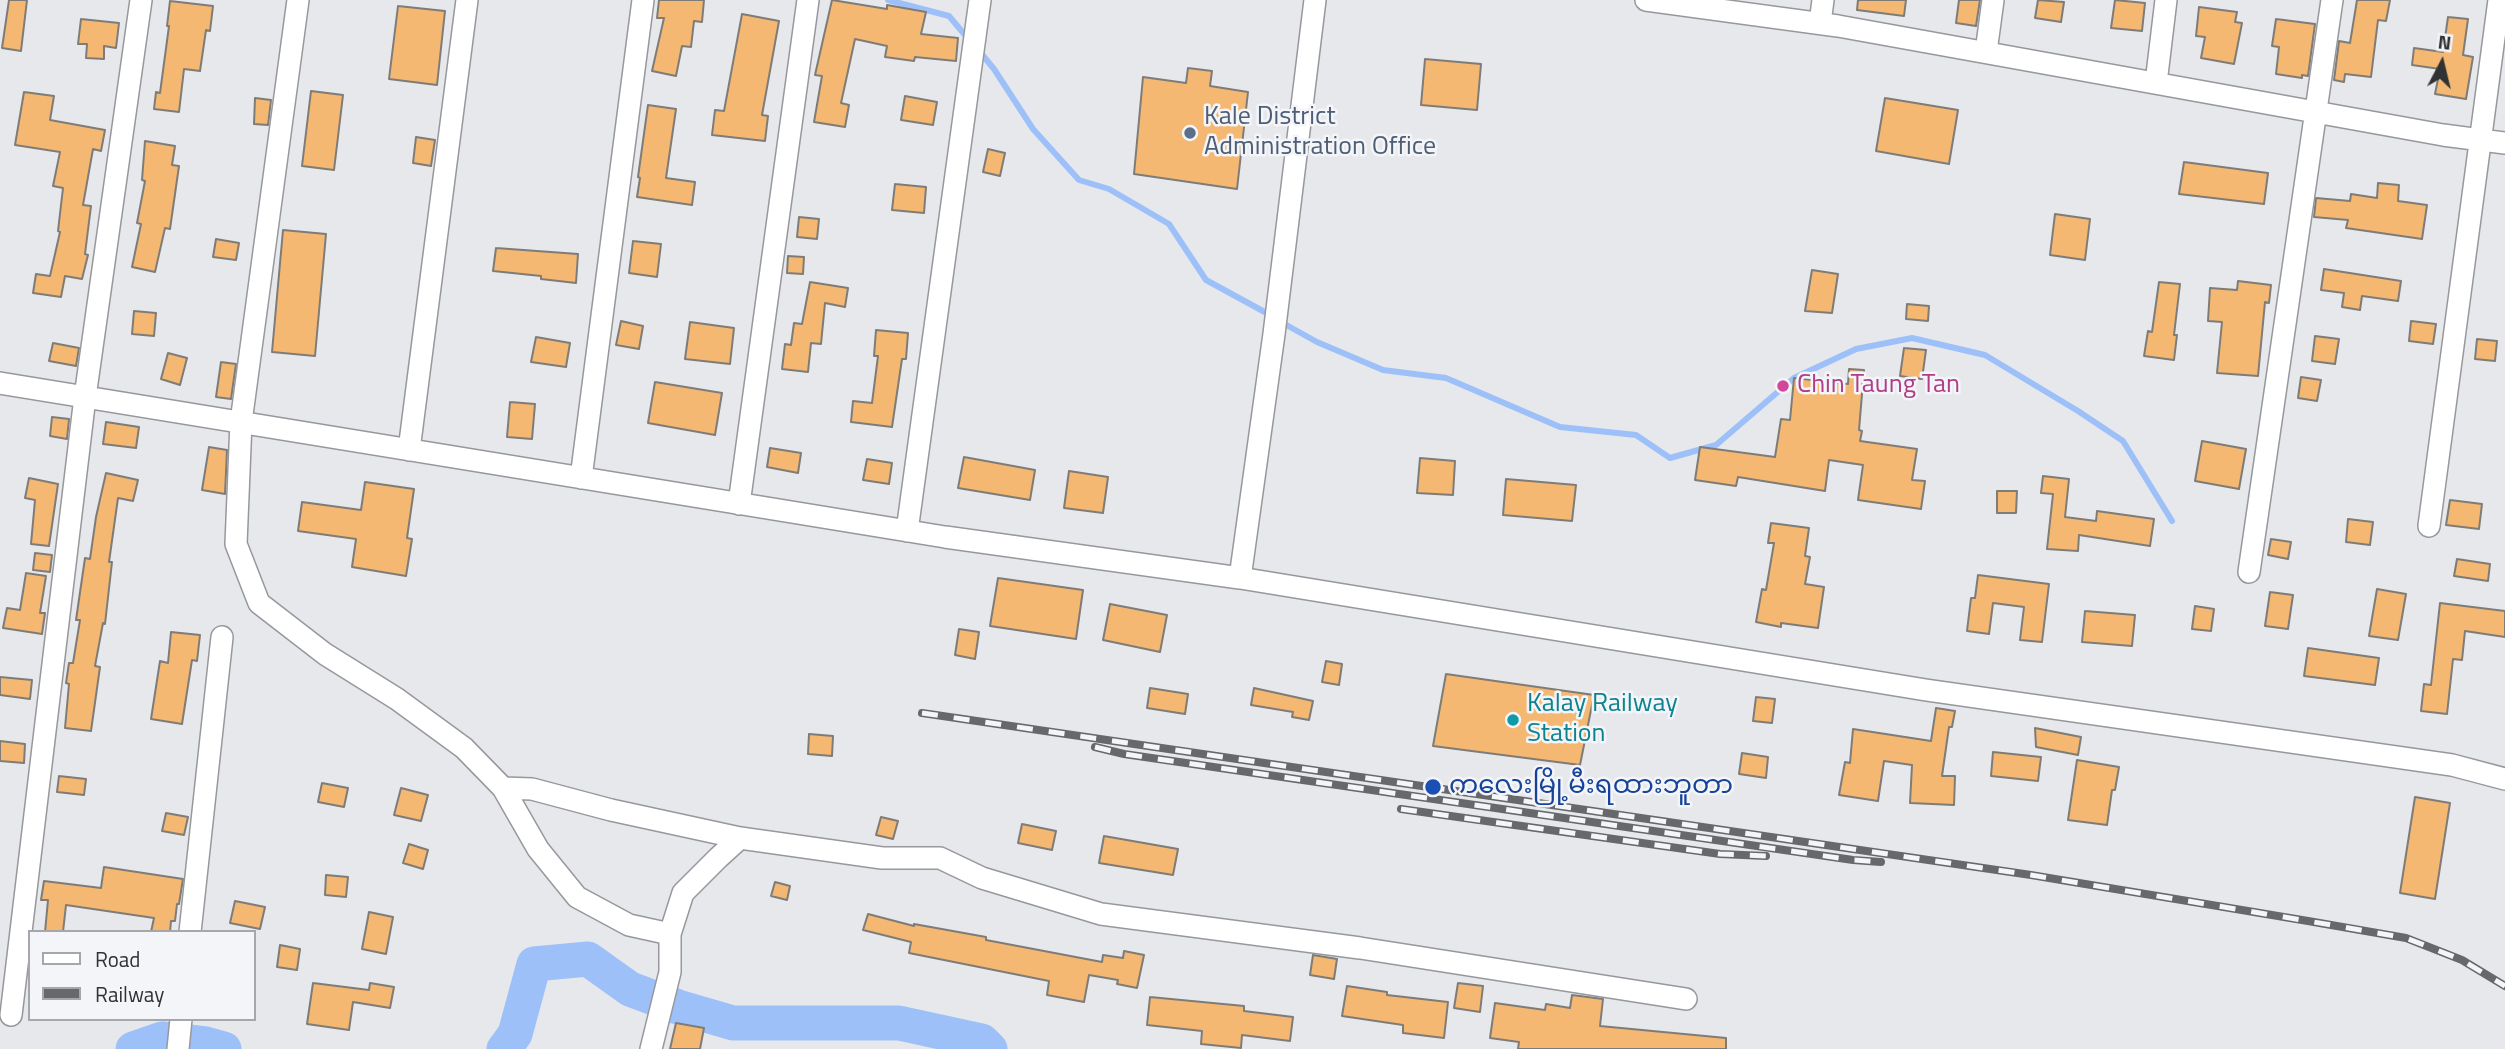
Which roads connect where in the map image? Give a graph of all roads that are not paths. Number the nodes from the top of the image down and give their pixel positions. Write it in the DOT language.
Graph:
graph roads {
  1 [pos="141,0"];
  2 [pos="298,0"];
  3 [pos="467,0"];
  4 [pos="643,0"];
  5 [pos="808,0"];
  6 [pos="980,0"];
  7 [pos="1315,0"];
  8 [pos="1653,0"];
  9 [pos="1823,0"];
  10 [pos="1993,0"];
  11 [pos="2166,0"];
  12 [pos="2332,0"];
  13 [pos="2499,0"];
  14 [pos="1820,23"];
  15 [pos="1986,52"];
  16 [pos="2156,83"];
  17 [pos="2317,113"];
  18 [pos="2481,140"];
  19 [pos="2505,143"];
  20 [pos="0,383"];
  21 [pos="85,397"];
  22 [pos="241,422"];
  23 [pos="409,450"];
  24 [pos="581,478"];
  25 [pos="738,504"];
  26 [pos="2429,526"];
  27 [pos="907,531"];
  28 [pos="2249,572"];
  29 [pos="1240,578"];
  30 [pos="222,637"];
  31 [pos="2505,779"];
  32 [pos="503,788"];
  33 [pos="740,838"];
  34 [pos="190,930"];
  35 [pos="670,934"];
  36 [pos="1686,999"];
  37 [pos="11,1015"];
  38 [pos="653,1041"];
  1 -- 21 [label="street"];
  2 -- 22 [label="street"];
  3 -- 23 [label="street"];
  4 -- 24 [label="street"];
  5 -- 25 [label="street"];
  6 -- 27 [label="street"];
  7 -- 29 [label="street"];
  8 -- 14 [label="street"];
  9 -- 14 [label="street"];
  10 -- 15 [label="street"];
  11 -- 16 [label="street"];
  12 -- 17 [label="street"];
  13 -- 18 [label="street"];
  14 -- 15 [label="street"];
  15 -- 16 [label="street"];
  16 -- 17 [label="street"];
  17 -- 18 [label="street"];
  17 -- 28 [label="street"];
  18 -- 19 [label="street"];
  18 -- 26 [label="street"];
  20 -- 21 [label="street"];
  21 -- 22 [label="street"];
  21 -- 37 [label="street"];
  22 -- 23 [label="street"];
  22 -- 32 [label="street"];
  23 -- 24 [label="street"];
  24 -- 25 [label="street"];
  25 -- 27 [label="street"];
  27 -- 29 [label="street"];
  29 -- 31 [label="street"];
  30 -- 34 [label="street"];
  32 -- 33 [label="street"];
  32 -- 35 [label="street"];
  33 -- 35 [label="street"];
  33 -- 36 [label="street"];
  35 -- 38 [label="street"];
}
